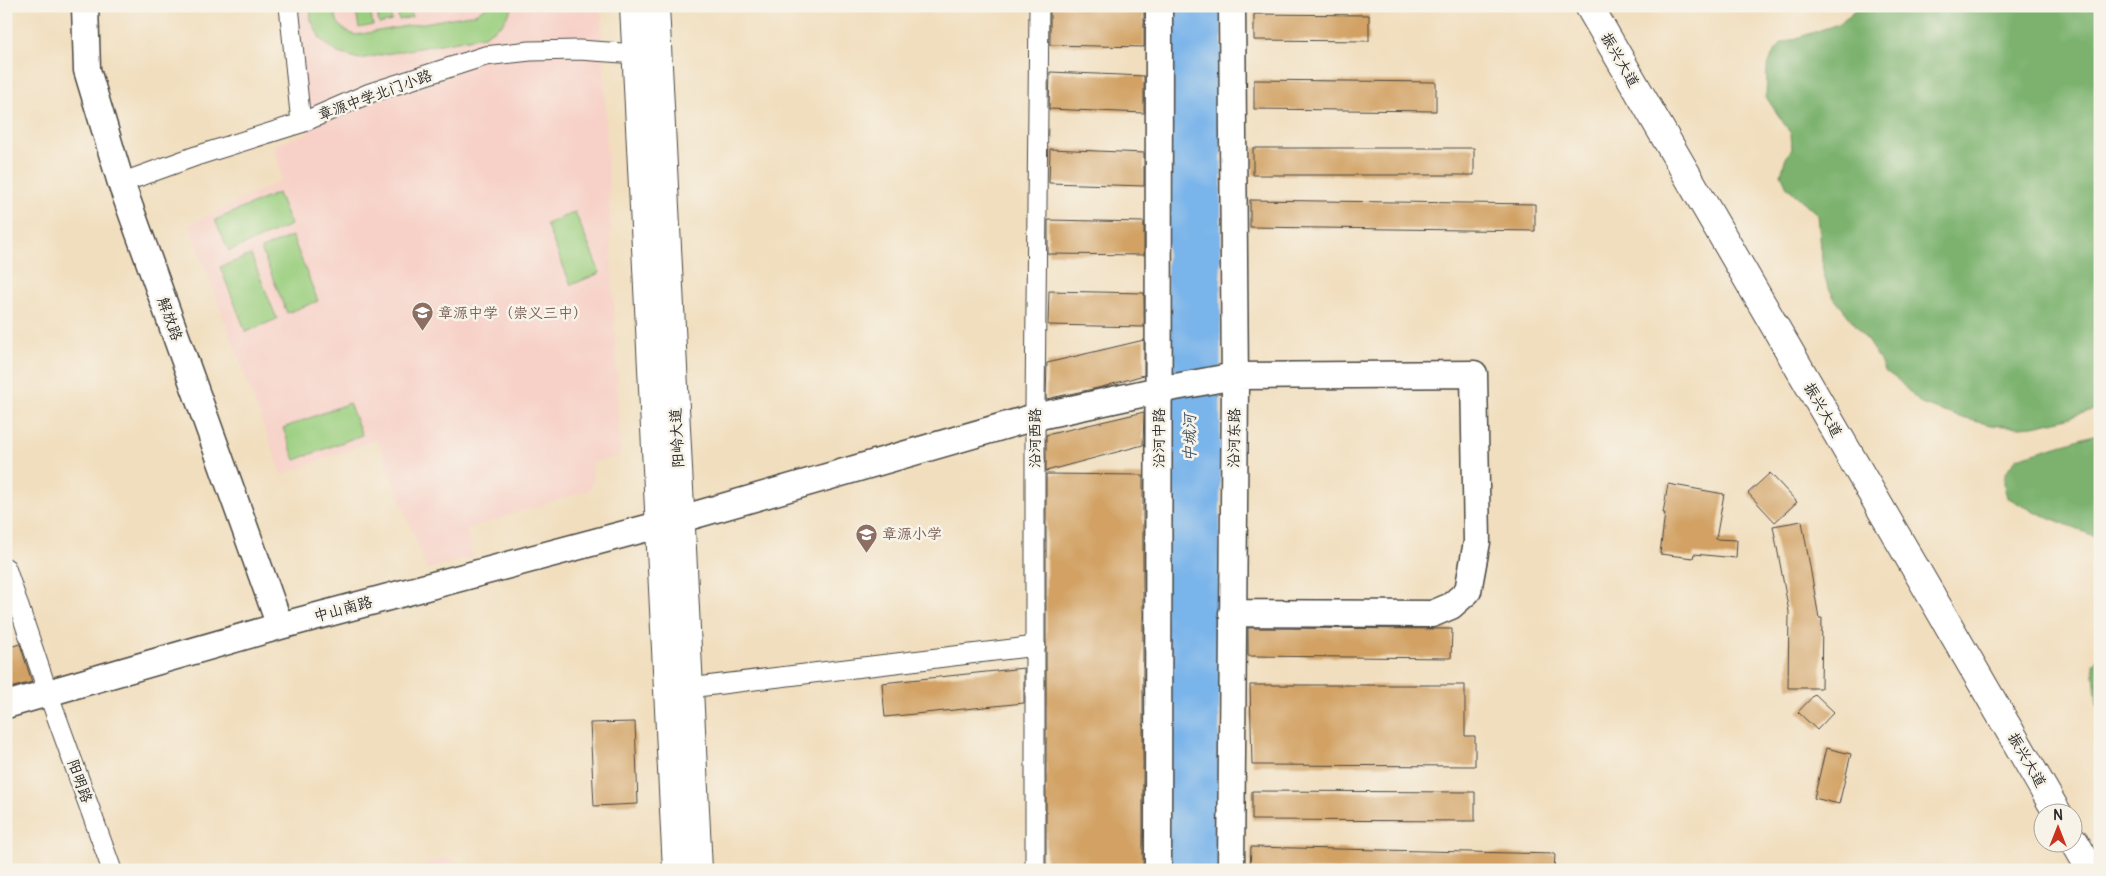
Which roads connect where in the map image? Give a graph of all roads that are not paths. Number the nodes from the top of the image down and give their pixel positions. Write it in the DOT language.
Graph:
graph roads {
  1 [pos="85,6"];
  2 [pos="289,6"];
  3 [pos="634,6"];
  4 [pos="655,6"];
  5 [pos="1039,6"];
  6 [pos="1159,6"];
  7 [pos="1232,6"];
  8 [pos="1576,6"];
  9 [pos="1589,6"];
  10 [pos="636,54"];
  11 [pos="302,122"];
  12 [pos="121,184"];
  13 [pos="1224,378"];
  14 [pos="1167,388"];
  15 [pos="1035,418"];
  16 [pos="670,522"];
  17 [pos="6,568"];
  18 [pos="1232,613"];
  19 [pos="280,626"];
  20 [pos="1036,646"];
  21 [pos="690,688"];
  22 [pos="48,693"];
  23 [pos="6,705"];
  24 [pos="2039,804"];
  25 [pos="2052,804"];
  26 [pos="2068,854"];
  27 [pos="2082,854"];
  28 [pos="112,870"];
  29 [pos="677,870"];
  30 [pos="698,870"];
  31 [pos="1035,870"];
  32 [pos="1158,870"];
  33 [pos="1230,870"];
  34 [pos="2077,870"];
  35 [pos="2091,870"];
  1 -- 12 [label="street, 解放路"];
  2 -- 11 [label="street"];
  3 -- 10 [label="main road, 阳岭大道"];
  4 -- 16 [label="main road, 阳岭大道"];
  5 -- 15 [label="street, 沿河西路"];
  6 -- 14 [label="street, 沿河中路"];
  7 -- 13 [label="street, 沿河东路"];
  8 -- 24 [label="main road, 振兴大道"];
  9 -- 25 [label="main road, 振兴大道"];
  10 -- 11 [label="street, 章源中学北门小路"];
  10 -- 16 [label="main road, 阳岭大道"];
  11 -- 12 [label="street, 章源中学北门小路"];
  12 -- 19 [label="street, 解放路"];
  13 -- 14 [label="street, 中山南路"];
  13 -- 18 [label="street, 沿河东路"];
  13 -- 18 [label="street, 中山南路"];
  14 -- 15 [label="street, 中山南路"];
  14 -- 32 [label="street, 沿河中路"];
  15 -- 16 [label="street, 中山南路"];
  15 -- 20 [label="street, 沿河西路"];
  16 -- 19 [label="street, 中山南路"];
  16 -- 21 [label="main road, 阳岭大道"];
  16 -- 29 [label="main road, 阳岭大道"];
  17 -- 22 [label="street, 阳明路"];
  18 -- 33 [label="street, 沿河东路"];
  19 -- 22 [label="street, 中山南路"];
  20 -- 21 [label="street"];
  20 -- 31 [label="street, 沿河西路"];
  21 -- 30 [label="main road, 阳岭大道"];
  22 -- 23 [label="street, 中山南路"];
  22 -- 28 [label="street, 阳明路"];
  26 -- 34 [label="main road"];
  27 -- 35 [label="main road"];
}
